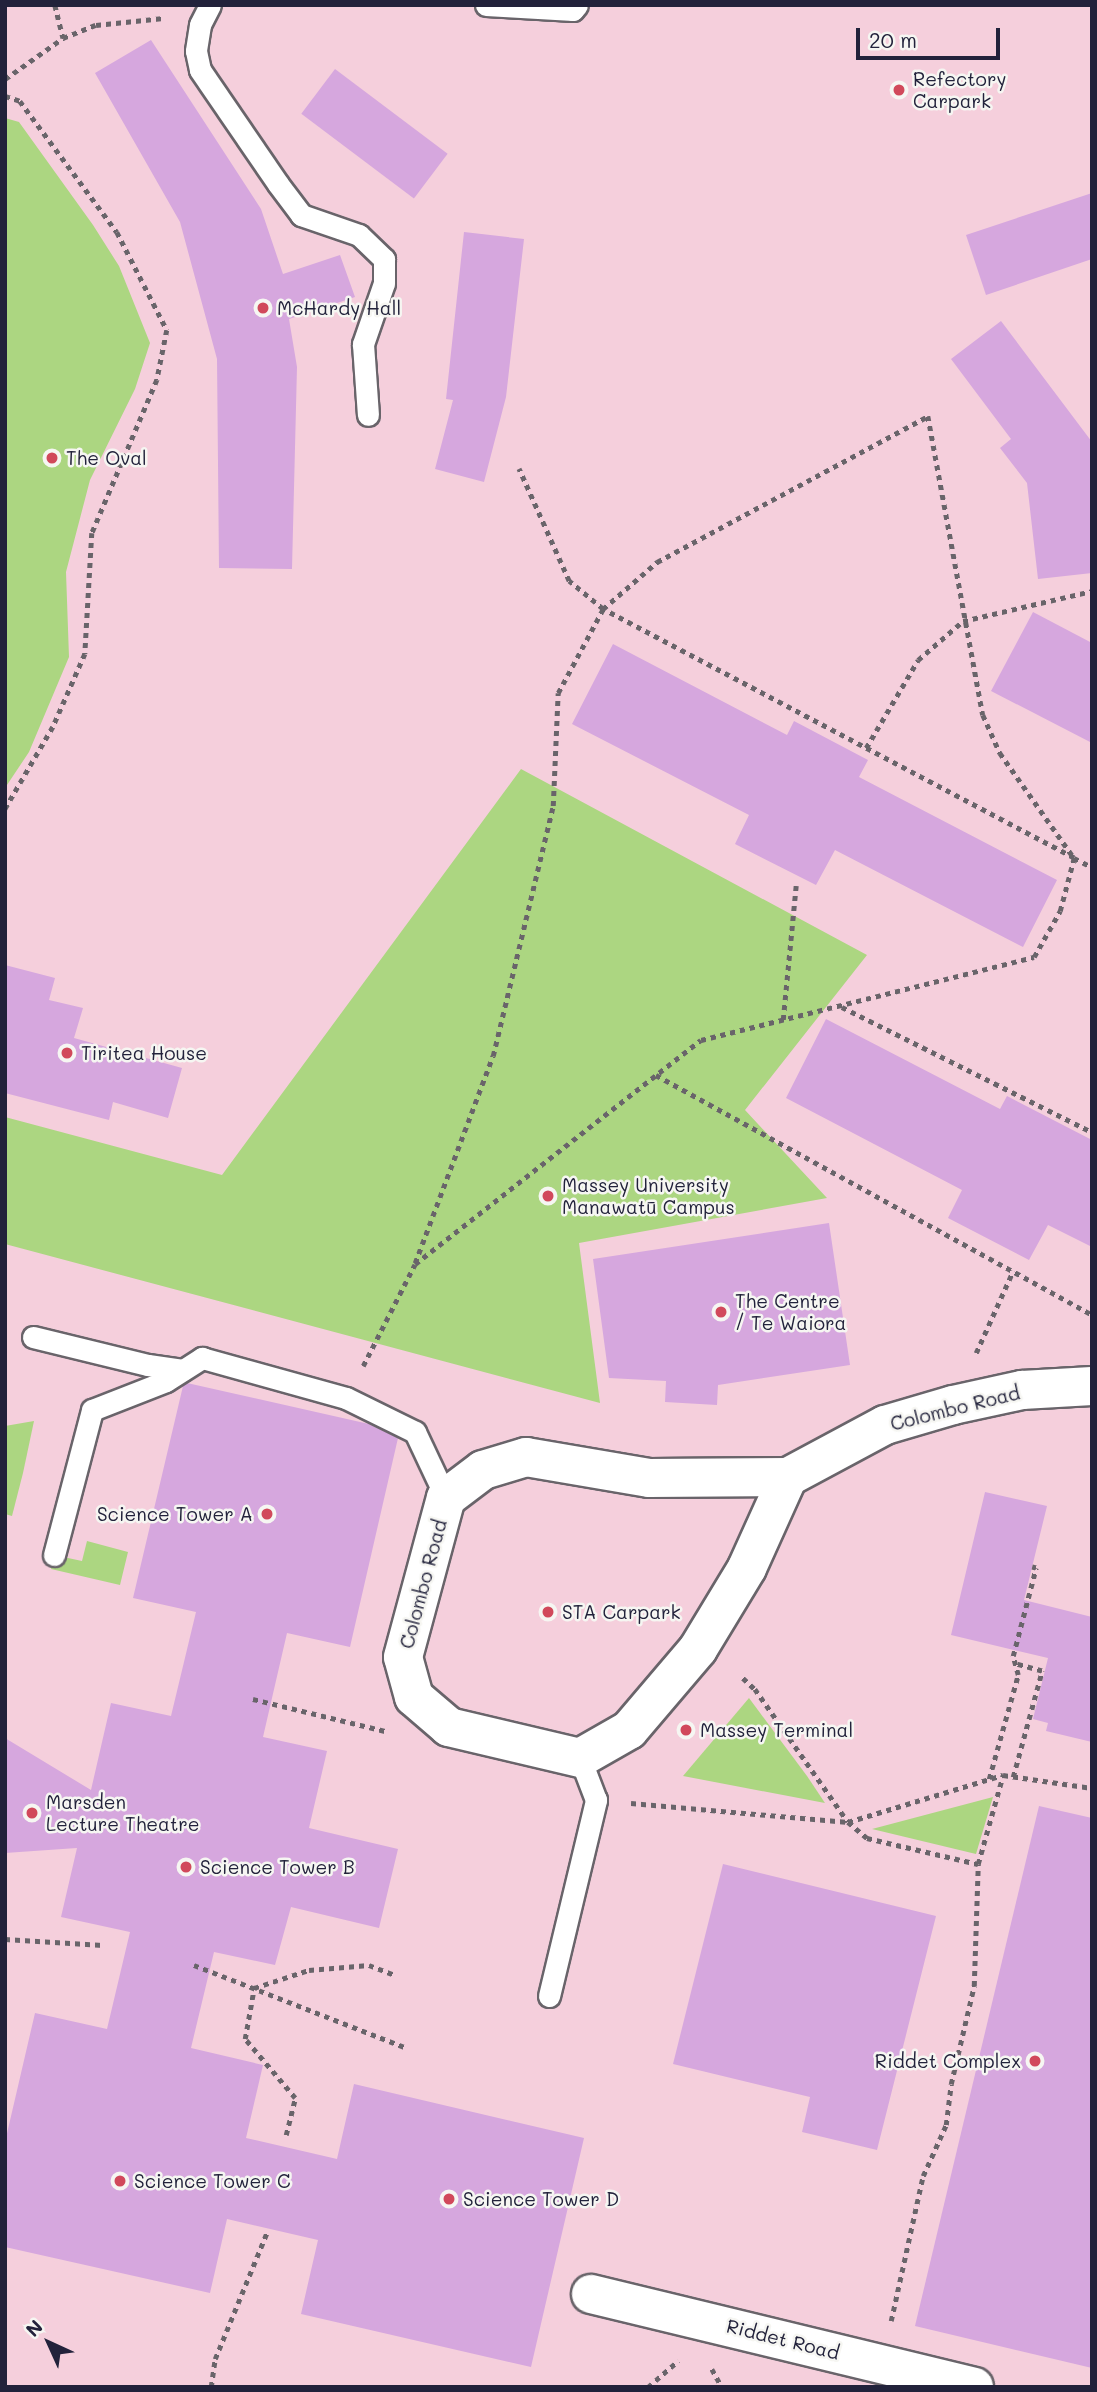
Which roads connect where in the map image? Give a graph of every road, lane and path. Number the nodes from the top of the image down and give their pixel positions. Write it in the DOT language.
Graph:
graph roads {
  1 [pos="54,5"];
  2 [pos="209,5"];
  3 [pos="486,5"];
  4 [pos="577,5"];
  5 [pos="174,17"];
  6 [pos="63,38"];
  7 [pos="5,79"];
  8 [pos="5,96"];
  9 [pos="368,415"];
  10 [pos="519,470"];
  11 [pos="1092,591"];
  12 [pos="603,609"];
  13 [pos="963,621"];
  14 [pos="866,748"];
  15 [pos="5,809"];
  16 [pos="1074,858"];
  17 [pos="1092,867"];
  18 [pos="796,886"];
  19 [pos="841,1006"];
  20 [pos="783,1020"];
  21 [pos="656,1075"];
  22 [pos="1092,1132"];
  23 [pos="415,1264"];
  24 [pos="1013,1271"];
  25 [pos="1092,1315"];
  26 [pos="33,1336"];
  27 [pos="183,1370"];
  28 [pos="1092,1386"];
  29 [pos="346,1398"];
  30 [pos="953,1405"];
  31 [pos="788,1478"];
  32 [pos="446,1498"];
  33 [pos="54,1555"];
  34 [pos="1032,1567"];
  35 [pos="1016,1664"];
  36 [pos="743,1678"];
  37 [pos="253,1699"];
  38 [pos="392,1734"];
  39 [pos="580,1758"];
  40 [pos="1003,1776"];
  41 [pos="1013,1777"];
  42 [pos="989,1780"];
  43 [pos="1092,1788"];
  44 [pos="596,1800"];
  45 [pos="848,1822"];
  46 [pos="978,1864"];
  47 [pos="5,1939"];
  48 [pos="103,1945"];
  49 [pos="194,1965"];
  50 [pos="393,1974"];
  51 [pos="254,1988"];
  52 [pos="549,1996"];
  53 [pos="407,2048"];
  54 [pos="286,2135"];
  55 [pos="268,2230"];
  56 [pos="591,2294"];
  57 [pos="882,2363"];
  58 [pos="211,2387"];
  59 [pos="974,2387"];
  1 -- 6 [label="path"];
  2 -- 9 [label="lane"];
  3 -- 4 [label="lane"];
  5 -- 6 [label="path"];
  6 -- 7 [label="path"];
  8 -- 15 [label="path"];
  10 -- 12 [label="path"];
  11 -- 13 [label="path"];
  12 -- 13 [label="path"];
  12 -- 14 [label="path"];
  12 -- 23 [label="path"];
  13 -- 14 [label="path"];
  13 -- 16 [label="path"];
  14 -- 16 [label="path"];
  16 -- 17 [label="path"];
  16 -- 19 [label="path"];
  18 -- 20 [label="path"];
  19 -- 20 [label="path"];
  19 -- 22 [label="path"];
  20 -- 21 [label="path"];
  21 -- 23 [label="path"];
  21 -- 24 [label="path"];
  23 -- 29 [label="path"];
  24 -- 25 [label="path"];
  24 -- 30 [label="path"];
  26 -- 27 [label="lane"];
  27 -- 29 [label="lane"];
  27 -- 33 [label="lane"];
  28 -- 30 [label="street, Colombo Road"];
  29 -- 32 [label="lane"];
  30 -- 31 [label="street, Colombo Road"];
  31 -- 32 [label="street, Colombo Road"];
  31 -- 39 [label="street"];
  32 -- 39 [label="street, Colombo Road"];
  34 -- 35 [label="path"];
  35 -- 41 [label="path"];
  35 -- 42 [label="path"];
  36 -- 45 [label="path"];
  37 -- 38 [label="path"];
  39 -- 44 [label="lane"];
  40 -- 41 [label="path"];
  40 -- 42 [label="path"];
  40 -- 46 [label="path"];
  41 -- 43 [label="path"];
  42 -- 45 [label="path"];
  44 -- 45 [label="path"];
  44 -- 52 [label="lane"];
  45 -- 46 [label="path"];
  46 -- 57 [label="path"];
  47 -- 48 [label="path"];
  49 -- 51 [label="path"];
  50 -- 51 [label="path"];
  51 -- 53 [label="path"];
  51 -- 54 [label="path"];
  55 -- 58 [label="path"];
  56 -- 57 [label="street, Riddet Road"];
  57 -- 59 [label="street, Riddet Road"];
}
